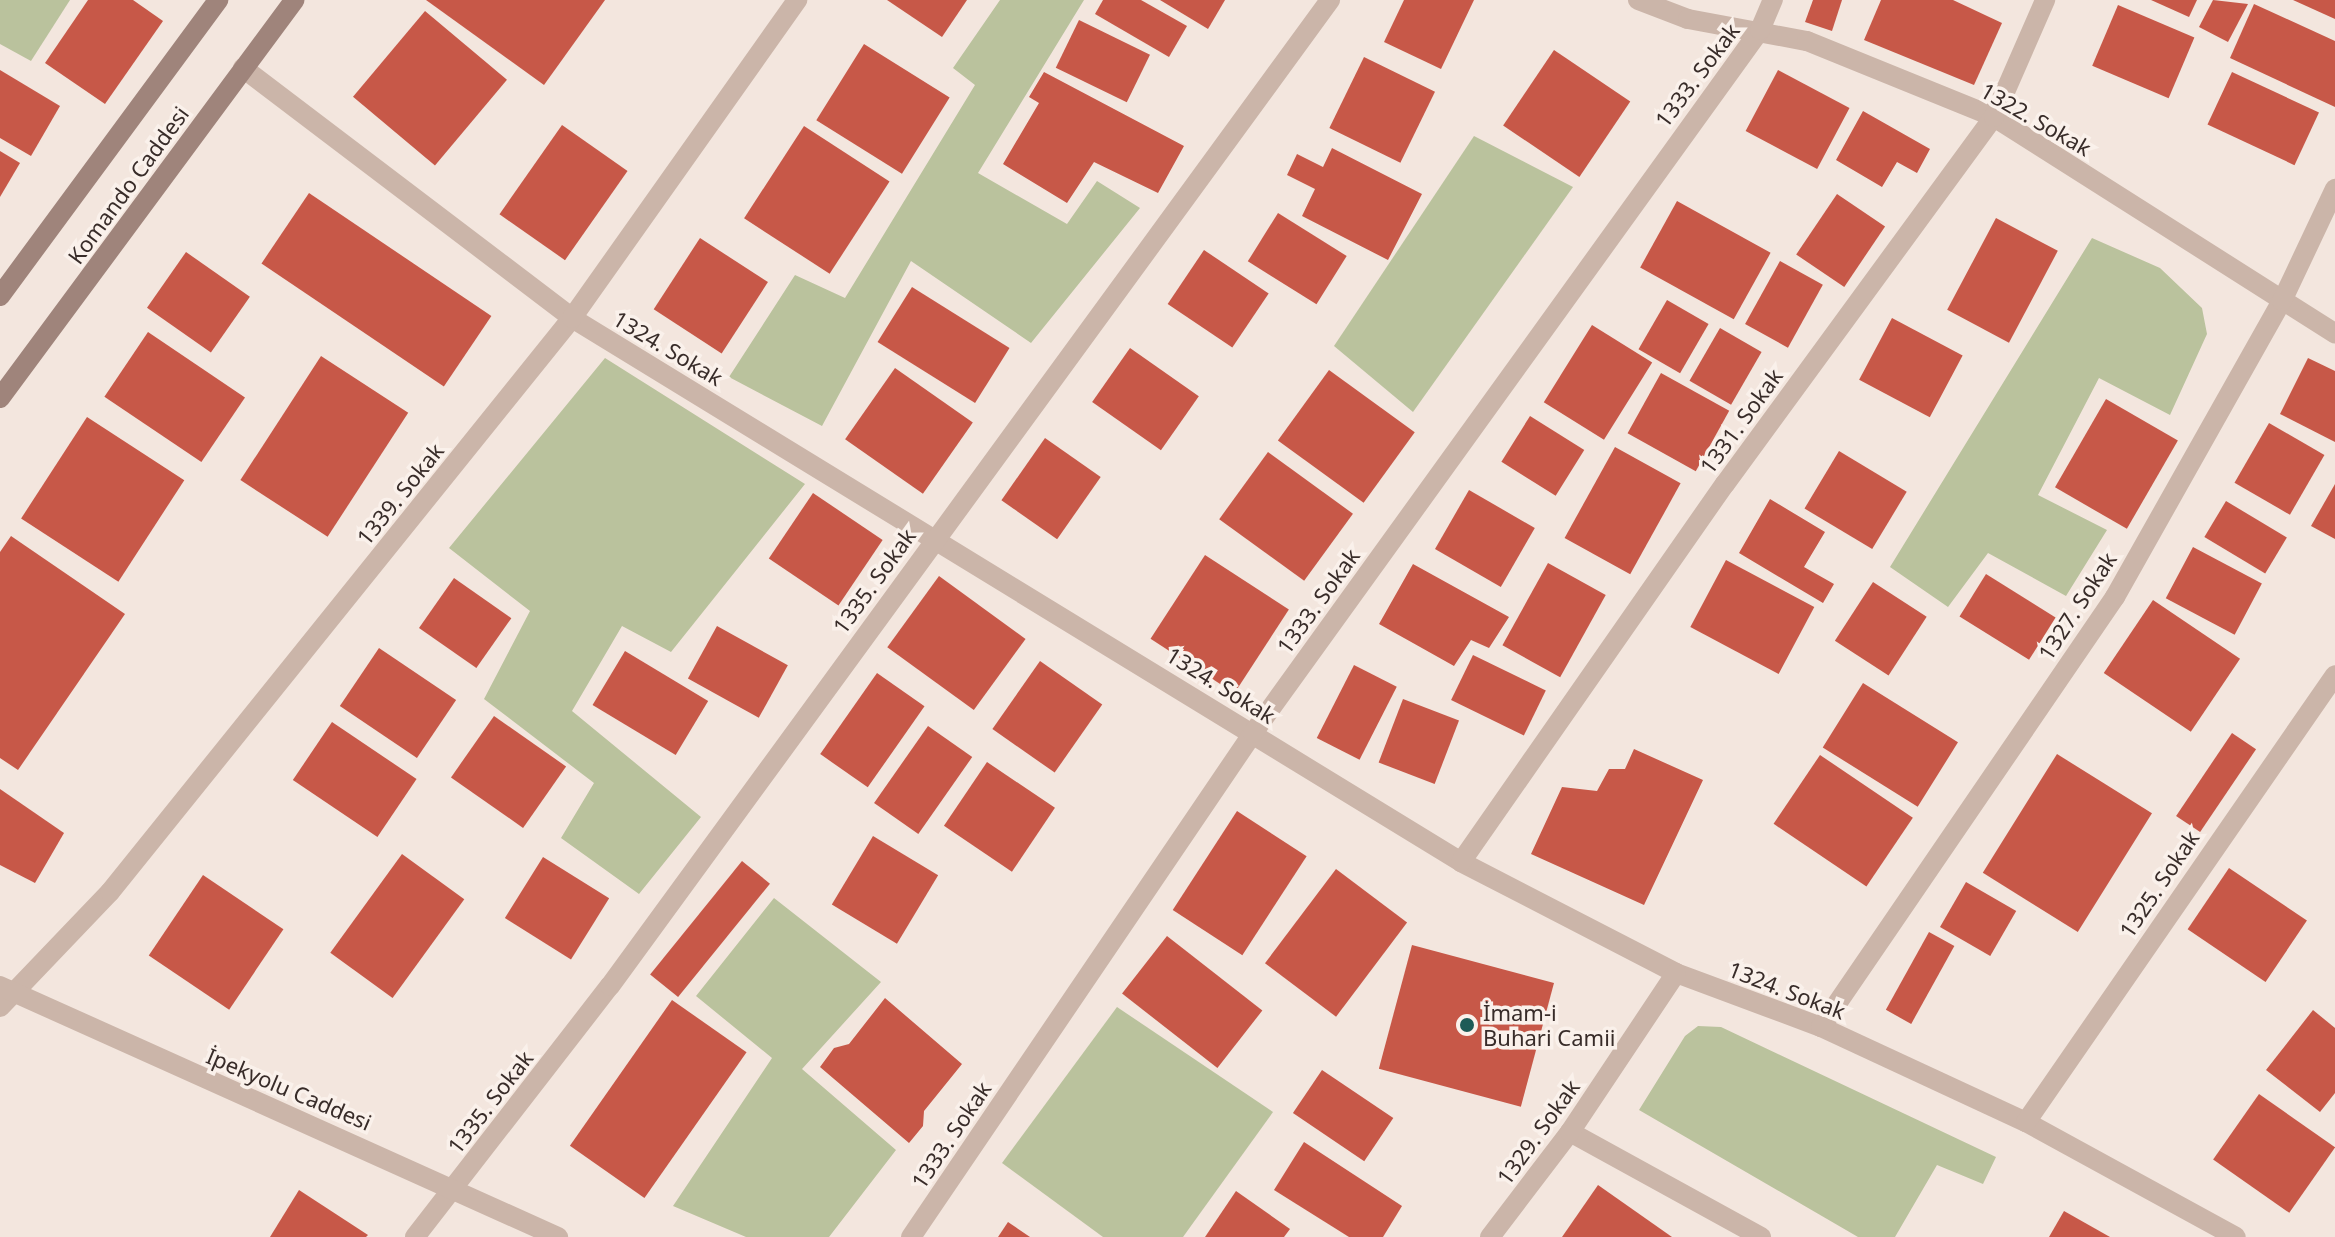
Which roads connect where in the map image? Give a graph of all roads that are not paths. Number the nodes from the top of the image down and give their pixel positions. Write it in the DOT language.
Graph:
graph roads {
  1 [pos="218,0"];
  2 [pos="294,0"];
  3 [pos="797,0"];
  4 [pos="1330,0"];
  5 [pos="1638,0"];
  6 [pos="1773,0"];
  7 [pos="2045,0"];
  8 [pos="1760,30"];
  9 [pos="243,68"];
  10 [pos="1994,117"];
  11 [pos="2335,189"];
  12 [pos="0,296"];
  13 [pos="2282,301"];
  14 [pos="572,318"];
  15 [pos="2335,333"];
  16 [pos="0,398"];
  17 [pos="935,538"];
  18 [pos="2335,675"];
  19 [pos="1253,733"];
  20 [pos="1461,862"];
  21 [pos="1676,973"];
  22 [pos="3,995"];
  23 [pos="1821,1027"];
  24 [pos="2026,1122"];
  25 [pos="1570,1132"];
  26 [pos="455,1187"];
  27 [pos="415,1237"];
  28 [pos="558,1237"];
  29 [pos="911,1237"];
  30 [pos="1490,1237"];
  31 [pos="1761,1237"];
  32 [pos="2236,1237"];
  1 -- 12 [label="main road, Komando Caddesi"];
  2 -- 9 [label="main road, Komando Caddesi"];
  3 -- 14 [label="street, 1339. Sokak"];
  4 -- 17 [label="street, 1335. Sokak"];
  5 -- 8 [label="street, 1322. Sokak"];
  6 -- 8 [label="street, 1333. Sokak"];
  7 -- 10 [label="street, 1331. Sokak"];
  8 -- 10 [label="street, 1322. Sokak"];
  8 -- 19 [label="street, 1333. Sokak"];
  9 -- 14 [label="street, 1324. Sokak"];
  9 -- 16 [label="main road, Komando Caddesi"];
  10 -- 13 [label="street, 1322. Sokak"];
  10 -- 20 [label="street, 1331. Sokak"];
  11 -- 13 [label="street, 1327. Sokak"];
  13 -- 15 [label="street, 1322. Sokak"];
  13 -- 23 [label="street, 1327. Sokak"];
  14 -- 17 [label="street, 1324. Sokak"];
  14 -- 22 [label="street, 1339. Sokak"];
  17 -- 19 [label="street, 1324. Sokak"];
  17 -- 26 [label="street, 1335. Sokak"];
  18 -- 24 [label="street, 1325. Sokak"];
  19 -- 20 [label="street, 1324. Sokak"];
  19 -- 29 [label="street, 1333. Sokak"];
  20 -- 21 [label="street, 1324. Sokak"];
  21 -- 23 [label="street, 1324. Sokak"];
  21 -- 25 [label="street, 1329. Sokak"];
  22 -- 26 [label="street, İpekyolu Caddesi"];
  23 -- 24 [label="street, 1324. Sokak"];
  24 -- 32 [label="street, 1324. Sokak"];
  25 -- 30 [label="street, 1329. Sokak"];
  25 -- 31 [label="street"];
  26 -- 27 [label="street, 1335. Sokak"];
  26 -- 28 [label="street, İpekyolu Caddesi"];
}
